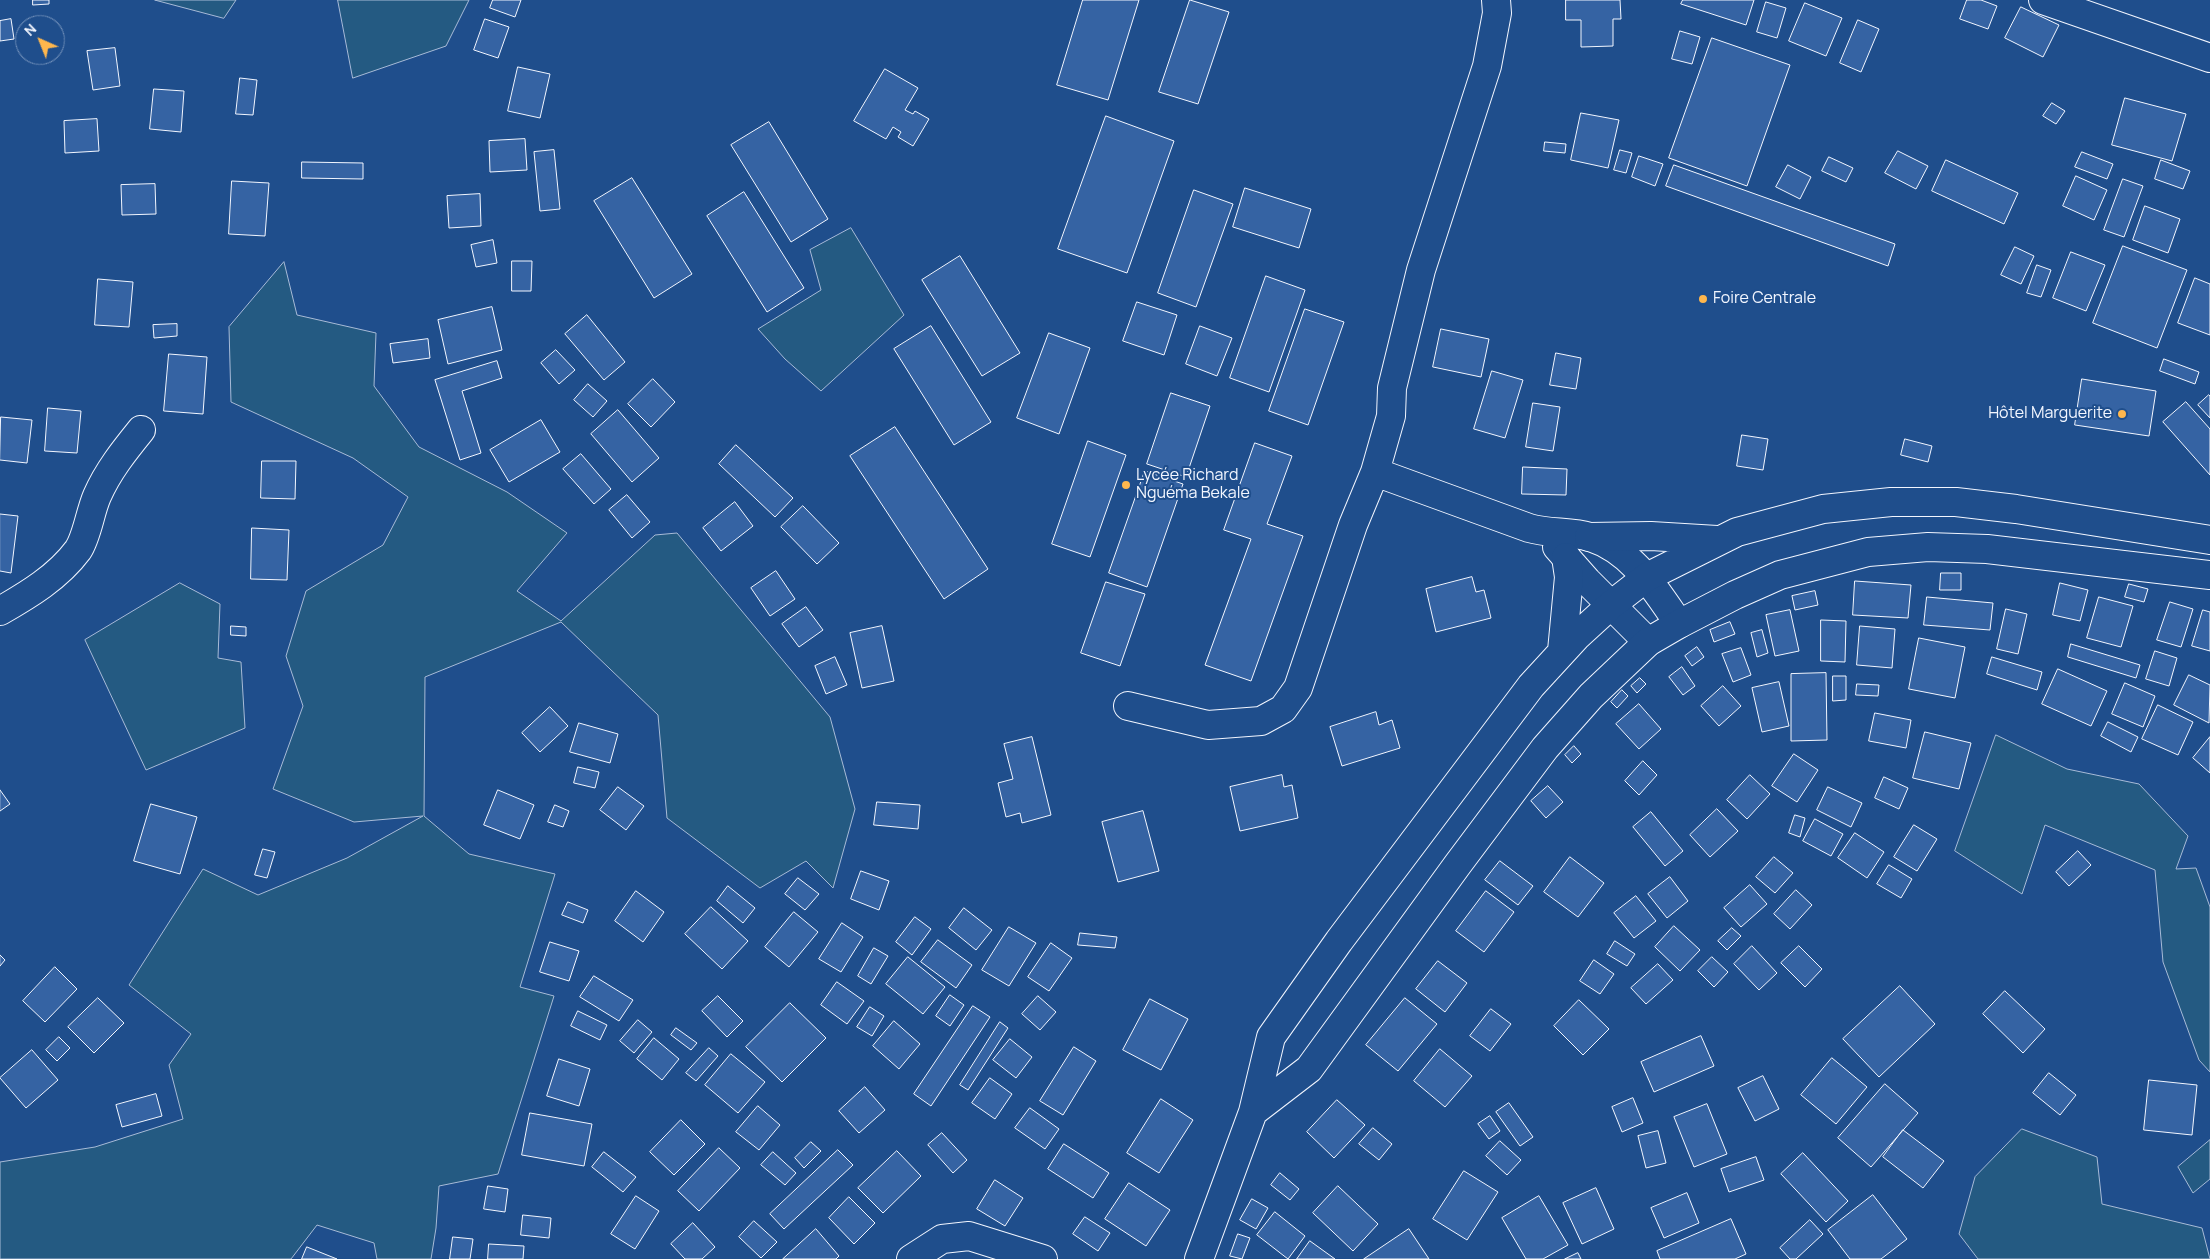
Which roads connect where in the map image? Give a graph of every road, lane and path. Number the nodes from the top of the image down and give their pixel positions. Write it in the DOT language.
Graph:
graph roads {
  1 [pos="1496,0"];
  2 [pos="2043,0"];
  3 [pos="2210,58"];
  4 [pos="142,430"];
  5 [pos="1375,472"];
  6 [pos="1543,532"];
  7 [pos="1589,537"];
  8 [pos="1721,540"];
  9 [pos="2210,540"];
  10 [pos="1566,557"];
  11 [pos="2210,575"];
  12 [pos="1647,577"];
  13 [pos="1611,605"];
  14 [pos="0,611"];
  15 [pos="1679,624"];
  16 [pos="1648,642"];
  17 [pos="1562,651"];
  18 [pos="1128,706"];
  19 [pos="1253,1112"];
  20 [pos="911,1259"];
  21 [pos="1043,1259"];
  22 [pos="1200,1259"];
  1 -- 5 [label="main road"];
  2 -- 3 [label="main road"];
  4 -- 14 [label="main road"];
  5 -- 6 [label="main road"];
  5 -- 18 [label="main road"];
  6 -- 7 [label="main road"];
  6 -- 10 [label="main road"];
  7 -- 8 [label="main road"];
  7 -- 12 [label="main road"];
  8 -- 9 [label="main road"];
  8 -- 12 [label="main road"];
  10 -- 13 [label="main road"];
  10 -- 17 [label="main road"];
  11 -- 15 [label="main road"];
  12 -- 13 [label="main road"];
  12 -- 15 [label="main road"];
  13 -- 16 [label="main road"];
  13 -- 17 [label="main road"];
  15 -- 16 [label="main road"];
  16 -- 19 [label="main road"];
  17 -- 19 [label="main road"];
  19 -- 22 [label="main road"];
  20 -- 21 [label="main road"];
}
